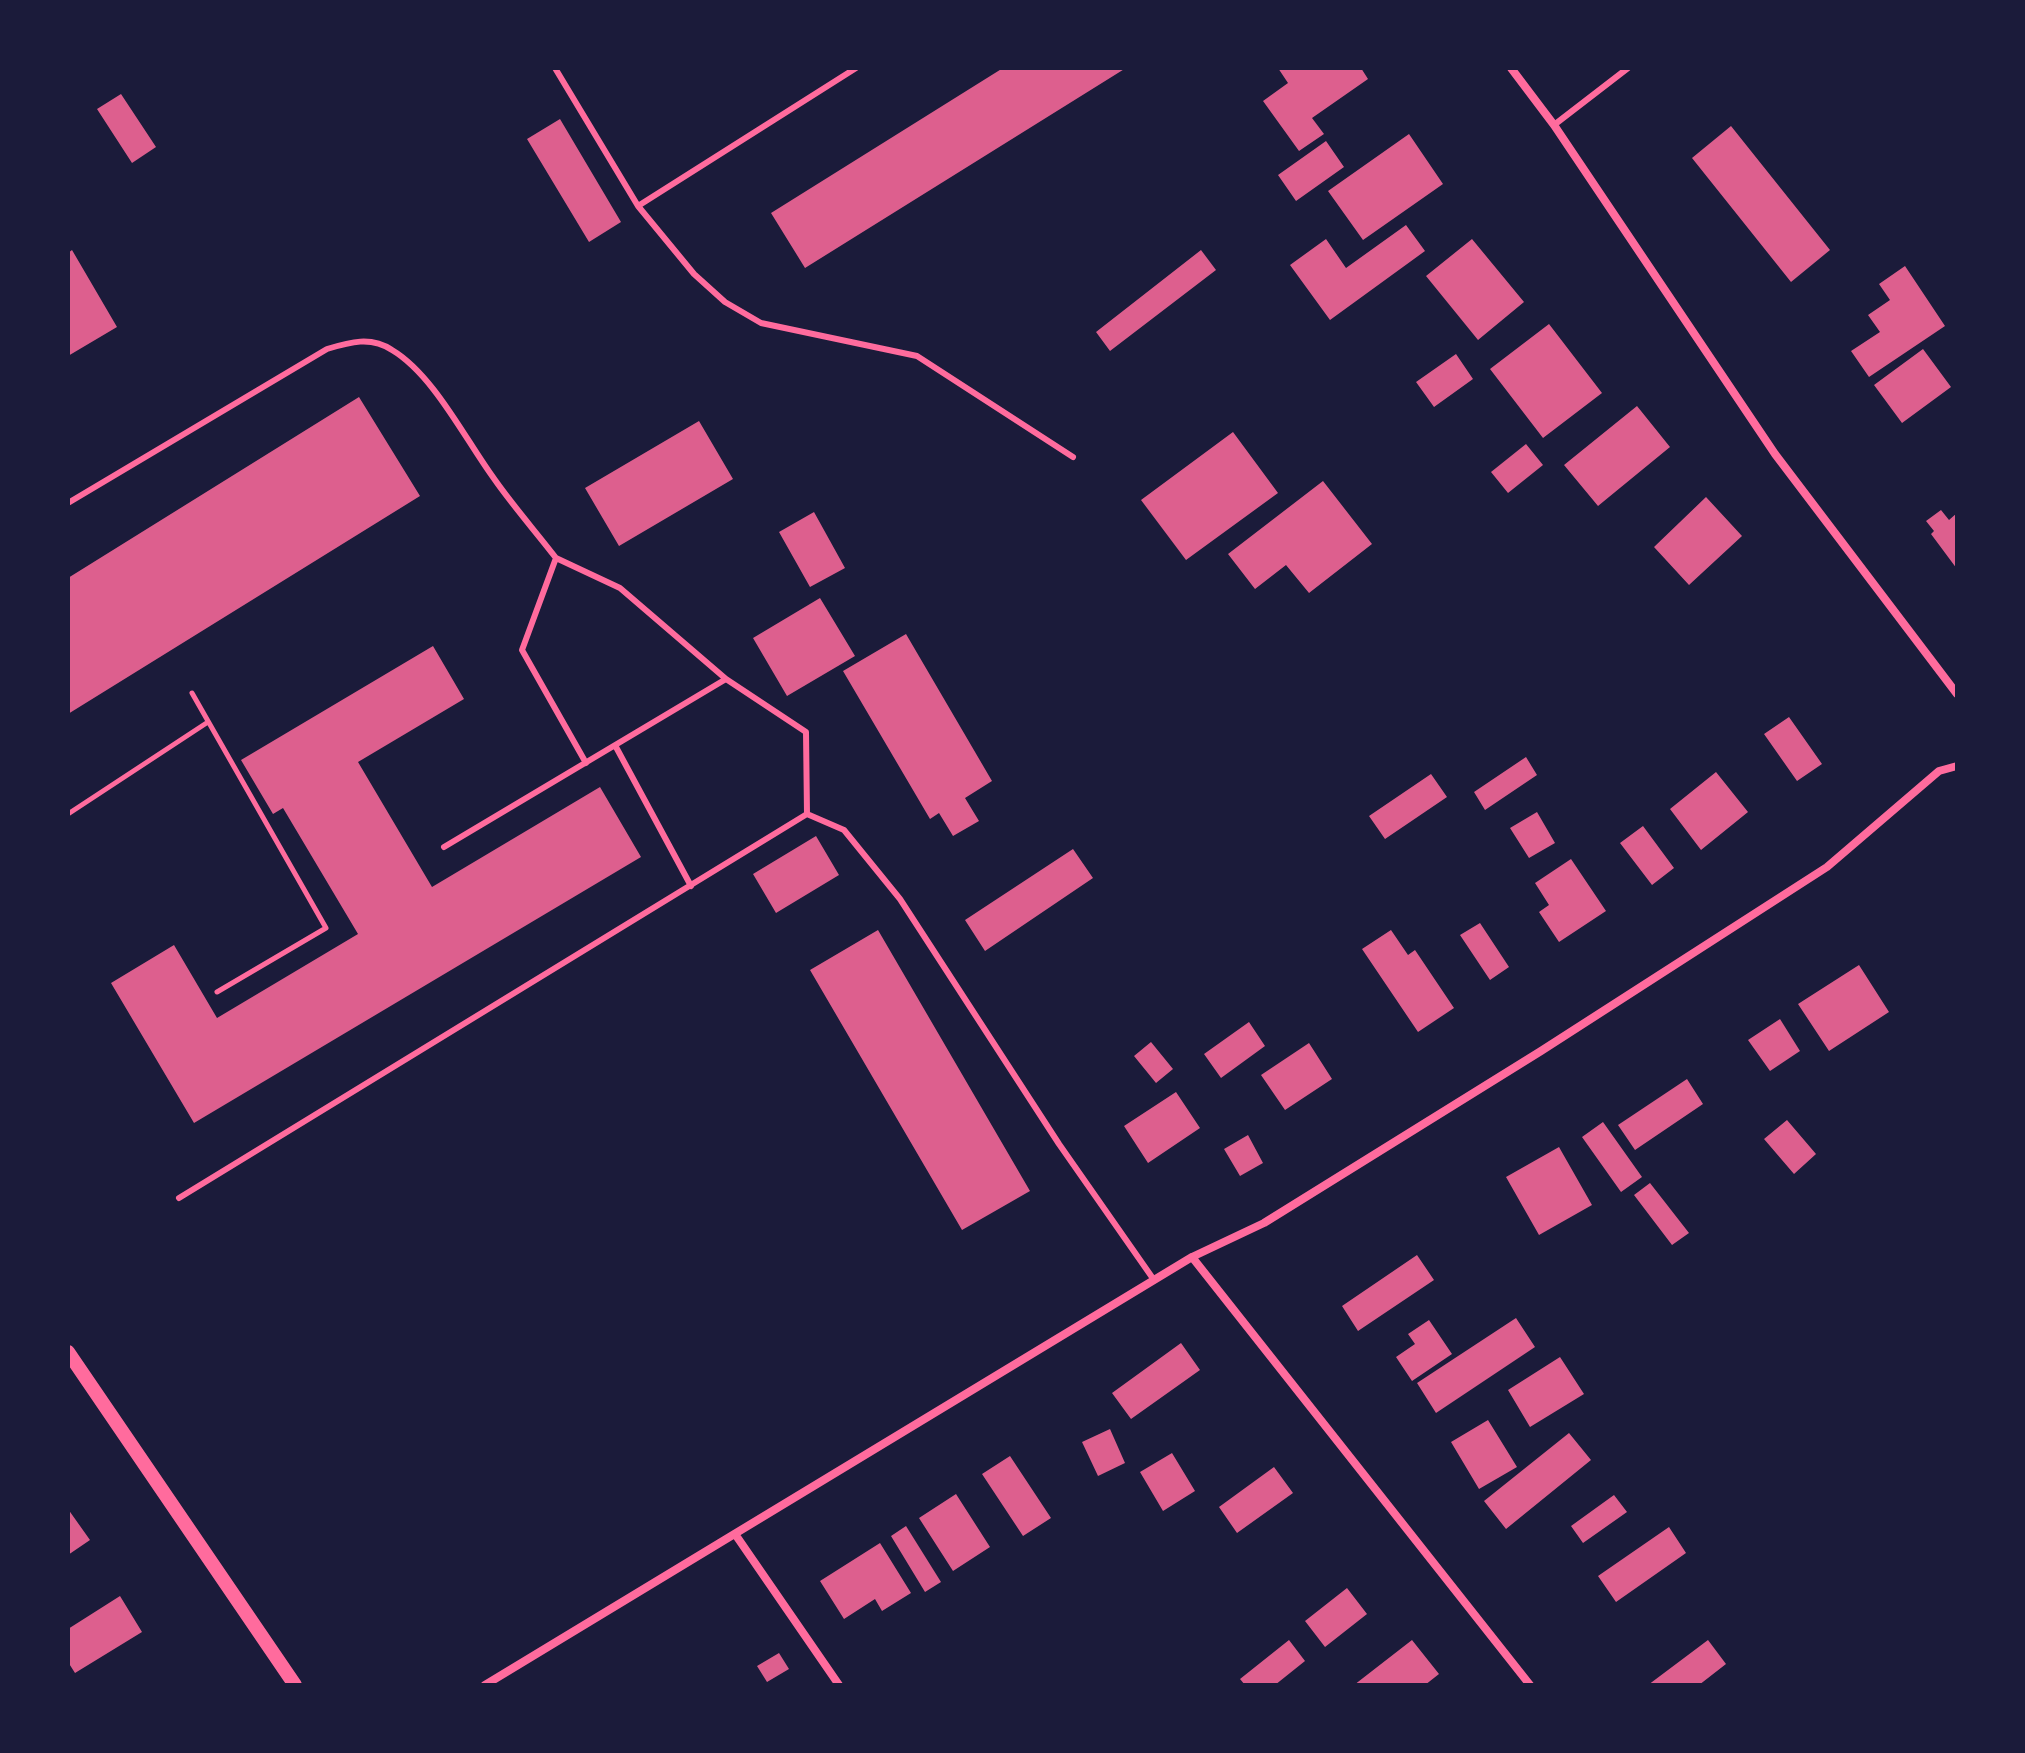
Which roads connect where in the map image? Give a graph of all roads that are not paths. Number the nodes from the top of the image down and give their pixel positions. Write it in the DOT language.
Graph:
graph roads {
  1 [pos="555,68"];
  2 [pos="856,68"];
  3 [pos="1511,68"];
  4 [pos="1628,68"];
  5 [pos="1554,125"];
  6 [pos="638,206"];
  7 [pos="1073,457"];
  8 [pos="68,503"];
  9 [pos="556,558"];
  10 [pos="726,679"];
  11 [pos="1957,694"];
  12 [pos="616,747"];
  13 [pos="586,763"];
  14 [pos="1957,766"];
  15 [pos="807,814"];
  16 [pos="444,847"];
  17 [pos="691,886"];
  18 [pos="179,1198"];
  19 [pos="1192,1257"];
  20 [pos="1154,1280"];
  21 [pos="68,1352"];
  22 [pos="735,1534"];
  23 [pos="295,1685"];
  24 [pos="485,1685"];
  25 [pos="839,1685"];
  26 [pos="1530,1685"];
  1 -- 6 [label="lane"];
  2 -- 6 [label="lane"];
  3 -- 5 [label="street"];
  4 -- 5 [label="lane"];
  5 -- 11 [label="street"];
  6 -- 7 [label="lane"];
  8 -- 9 [label="lane"];
  9 -- 10 [label="lane"];
  9 -- 13 [label="lane"];
  10 -- 12 [label="lane"];
  10 -- 15 [label="lane"];
  12 -- 13 [label="lane"];
  12 -- 17 [label="lane"];
  13 -- 16 [label="lane"];
  14 -- 19 [label="street"];
  15 -- 17 [label="lane"];
  15 -- 20 [label="lane"];
  17 -- 18 [label="lane"];
  19 -- 20 [label="street"];
  19 -- 26 [label="street"];
  20 -- 22 [label="street"];
  21 -- 23 [label="street"];
  22 -- 24 [label="street"];
  22 -- 25 [label="street"];
}
